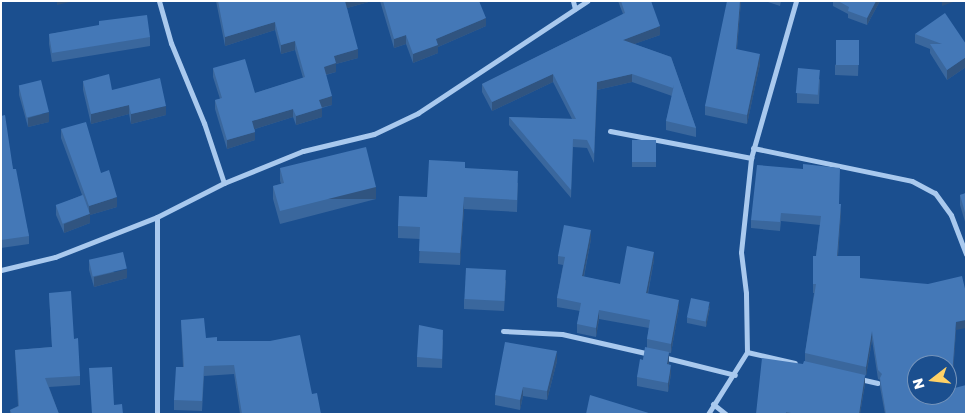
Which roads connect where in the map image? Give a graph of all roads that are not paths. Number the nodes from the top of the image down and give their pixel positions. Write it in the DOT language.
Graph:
graph roads {
  1 [pos="159,1"];
  2 [pos="573,1"];
  3 [pos="587,1"];
  4 [pos="796,1"];
  5 [pos="575,9"];
  6 [pos="610,131"];
  7 [pos="753,148"];
  8 [pos="751,158"];
  9 [pos="224,183"];
  10 [pos="157,217"];
  11 [pos="966,254"];
  12 [pos="1,270"];
  13 [pos="503,331"];
  14 [pos="747,352"];
  15 [pos="803,365"];
  16 [pos="735,376"];
  17 [pos="850,376"];
  18 [pos="878,383"];
  19 [pos="713,404"];
  20 [pos="157,414"];
  21 [pos="708,414"];
  22 [pos="726,414"];
  1 -- 9 [label="street"];
  2 -- 5 [label="street"];
  3 -- 5 [label="street"];
  4 -- 7 [label="street"];
  5 -- 9 [label="street"];
  6 -- 8 [label="street"];
  7 -- 8 [label="street"];
  7 -- 11 [label="street"];
  8 -- 14 [label="street"];
  9 -- 10 [label="street"];
  10 -- 12 [label="street"];
  10 -- 20 [label="street"];
  13 -- 16 [label="street"];
  14 -- 15 [label="street"];
  14 -- 16 [label="street"];
  16 -- 19 [label="street"];
  17 -- 18 [label="street"];
  19 -- 21 [label="street"];
  19 -- 22 [label="street"];
}
